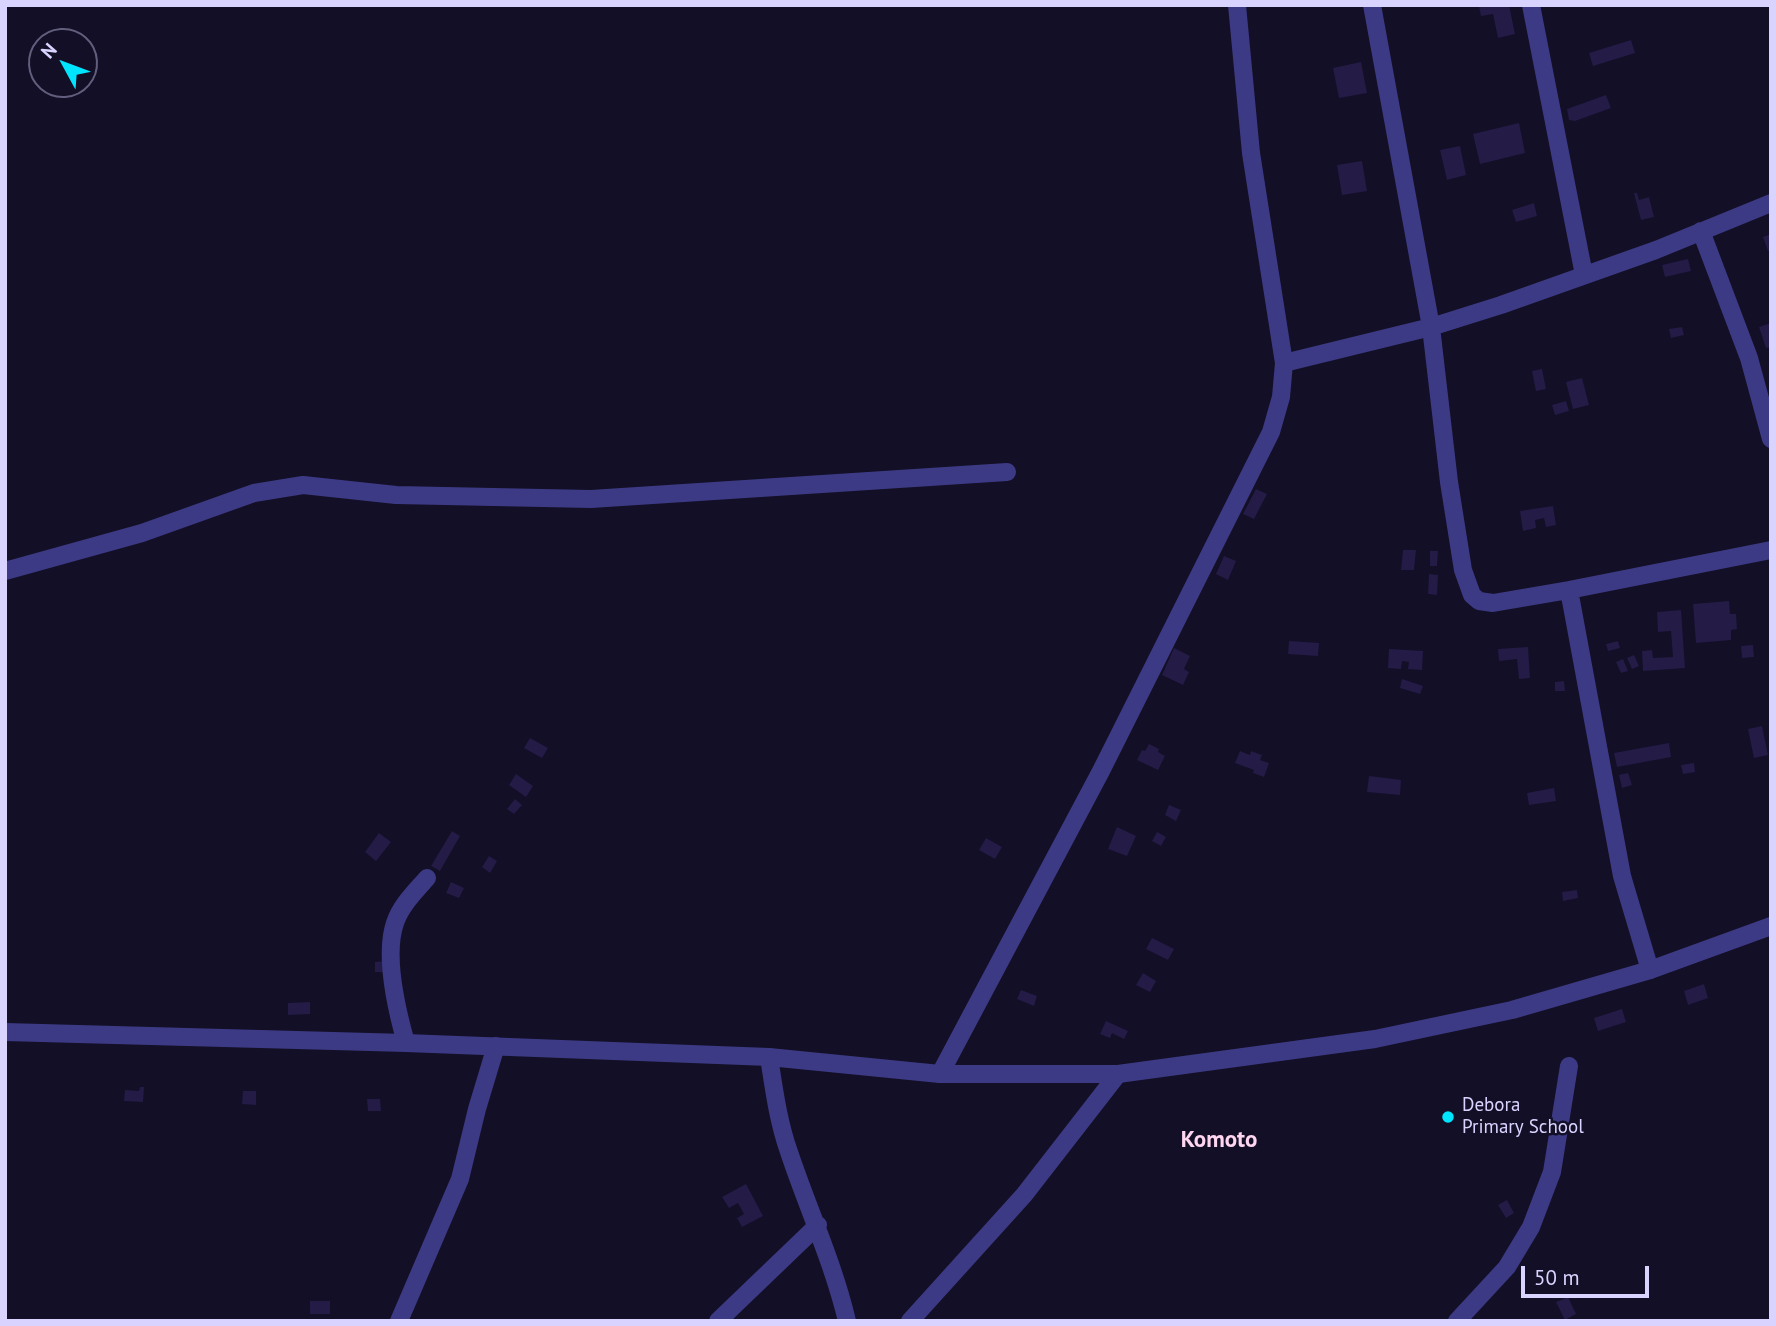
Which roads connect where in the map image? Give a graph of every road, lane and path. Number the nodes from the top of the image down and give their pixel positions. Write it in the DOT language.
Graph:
graph roads {
  1 [pos="1237,5"];
  2 [pos="1372,5"];
  3 [pos="1531,5"];
  4 [pos="1771,203"];
  5 [pos="1700,231"];
  6 [pos="1584,275"];
  7 [pos="1431,327"];
  8 [pos="1284,363"];
  9 [pos="1771,439"];
  10 [pos="1007,472"];
  11 [pos="1771,550"];
  12 [pos="5,571"];
  13 [pos="1569,590"];
  14 [pos="427,878"];
  15 [pos="1771,926"];
  16 [pos="1650,970"];
  17 [pos="5,1032"];
  18 [pos="406,1043"];
  19 [pos="496,1046"];
  20 [pos="769,1057"];
  21 [pos="1569,1066"];
  22 [pos="940,1074"];
  23 [pos="1118,1074"];
  24 [pos="818,1225"];
  25 [pos="400,1321"];
  26 [pos="718,1321"];
  27 [pos="847,1321"];
  28 [pos="910,1321"];
  29 [pos="1457,1321"];
  1 -- 8 [label="street"];
  2 -- 7 [label="street"];
  3 -- 6 [label="street"];
  4 -- 5 [label="street"];
  5 -- 6 [label="street"];
  5 -- 9 [label="street"];
  6 -- 7 [label="street"];
  7 -- 8 [label="street"];
  7 -- 13 [label="street"];
  8 -- 22 [label="street"];
  10 -- 12 [label="street"];
  11 -- 13 [label="street"];
  13 -- 16 [label="street"];
  14 -- 18 [label="street"];
  15 -- 16 [label="street"];
  16 -- 23 [label="street"];
  17 -- 18 [label="street"];
  18 -- 19 [label="street"];
  19 -- 20 [label="street"];
  19 -- 25 [label="street"];
  20 -- 22 [label="street"];
  20 -- 24 [label="street"];
  21 -- 29 [label="street"];
  22 -- 23 [label="street"];
  23 -- 28 [label="street"];
  24 -- 26 [label="street"];
  24 -- 27 [label="street"];
}
